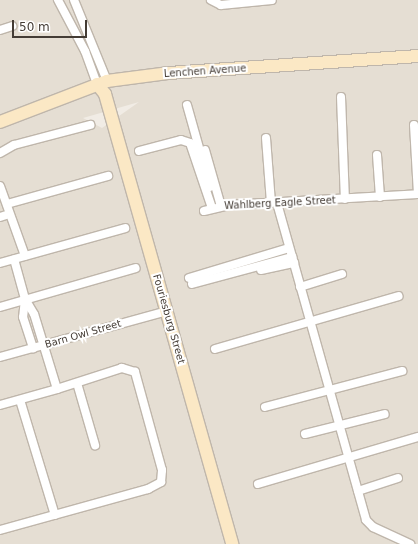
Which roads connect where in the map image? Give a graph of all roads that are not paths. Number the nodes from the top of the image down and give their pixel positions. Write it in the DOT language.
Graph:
graph roads {
  1 [pos="58,0"];
  2 [pos="74,0"];
  3 [pos="211,0"];
  4 [pos="272,0"];
  5 [pos="12,26"];
  6 [pos="0,30"];
  7 [pos="418,56"];
  8 [pos="102,82"];
  9 [pos="341,97"];
  10 [pos="188,105"];
  11 [pos="0,122"];
  12 [pos="90,125"];
  13 [pos="414,125"];
  14 [pos="199,128"];
  15 [pos="266,138"];
  16 [pos="139,151"];
  17 [pos="0,153"];
  18 [pos="377,155"];
  19 [pos="108,176"];
  20 [pos="0,186"];
  21 [pos="418,194"];
  22 [pos="380,197"];
  23 [pos="345,199"];
  24 [pos="274,203"];
  25 [pos="6,204"];
  26 [pos="216,207"];
  27 [pos="204,211"];
  28 [pos="9,214"];
  29 [pos="0,217"];
  30 [pos="124,228"];
  31 [pos="289,248"];
  32 [pos="24,256"];
  33 [pos="14,259"];
  34 [pos="293,260"];
  35 [pos="0,263"];
  36 [pos="136,268"];
  37 [pos="254,272"];
  38 [pos="342,274"];
  39 [pos="300,287"];
  40 [pos="399,296"];
  41 [pos="25,300"];
  42 [pos="0,307"];
  43 [pos="167,311"];
  44 [pos="310,322"];
  45 [pos="44,345"];
  46 [pos="33,348"];
  47 [pos="215,349"];
  48 [pos="0,357"];
  49 [pos="402,371"];
  50 [pos="77,383"];
  51 [pos="57,389"];
  52 [pos="330,390"];
  53 [pos="20,400"];
  54 [pos="0,405"];
  55 [pos="265,407"];
  56 [pos="385,414"];
  57 [pos="340,426"];
  58 [pos="305,434"];
  59 [pos="418,437"];
  60 [pos="95,445"];
  61 [pos="349,459"];
  62 [pos="398,478"];
  63 [pos="258,484"];
  64 [pos="358,491"];
  65 [pos="55,515"];
  66 [pos="0,530"];
  67 [pos="232,544"];
  68 [pos="410,544"];
  1 -- 8 [label="street"];
  2 -- 8 [label="street"];
  3 -- 4 [label="street"];
  5 -- 6 [label="street"];
  7 -- 8 [label="street, Lenchen Avenue"];
  8 -- 11 [label="street, Lenchen Avenue"];
  8 -- 43 [label="street, Fouriesburg Street"];
  9 -- 23 [label="street, Wahlberg Eagle Street"];
  10 -- 26 [label="street, Wahlberg Eagle Street"];
  12 -- 17 [label="street"];
  13 -- 21 [label="street, Wahlberg Eagle Street"];
  14 -- 26 [label="street"];
  15 -- 24 [label="street"];
  16 -- 26 [label="street"];
  18 -- 22 [label="street"];
  19 -- 25 [label="street"];
  20 -- 25 [label="street"];
  21 -- 22 [label="street, Wahlberg Eagle Street"];
  22 -- 23 [label="street, Wahlberg Eagle Street"];
  23 -- 24 [label="street, Wahlberg Eagle Street"];
  24 -- 26 [label="street, Wahlberg Eagle Street"];
  24 -- 31 [label="street"];
  25 -- 28 [label="street"];
  26 -- 27 [label="street, Wahlberg Eagle Street"];
  28 -- 29 [label="street"];
  28 -- 32 [label="street"];
  30 -- 32 [label="street"];
  31 -- 34 [label="street"];
  31 -- 34 [label="street"];
  32 -- 33 [label="street"];
  33 -- 35 [label="street"];
  33 -- 41 [label="street"];
  34 -- 37 [label="street"];
  34 -- 39 [label="street"];
  36 -- 41 [label="street"];
  38 -- 39 [label="street"];
  39 -- 44 [label="street"];
  40 -- 44 [label="street"];
  41 -- 42 [label="street"];
  41 -- 45 [label="street"];
  41 -- 46 [label="street"];
  43 -- 45 [label="street, Barn Owl Street"];
  43 -- 67 [label="street, Fouriesburg Street"];
  44 -- 47 [label="street"];
  44 -- 52 [label="street"];
  45 -- 46 [label="street, Barn Owl Street"];
  45 -- 51 [label="street"];
  46 -- 48 [label="street, Barn Owl Street"];
  49 -- 52 [label="street"];
  50 -- 51 [label="street"];
  50 -- 60 [label="street"];
  50 -- 65 [label="street"];
  51 -- 53 [label="street"];
  52 -- 55 [label="street"];
  52 -- 57 [label="street"];
  53 -- 54 [label="street"];
  53 -- 65 [label="street"];
  56 -- 57 [label="street"];
  57 -- 58 [label="street"];
  57 -- 61 [label="street"];
  59 -- 61 [label="street"];
  61 -- 63 [label="street"];
  61 -- 64 [label="street"];
  62 -- 64 [label="street"];
  64 -- 68 [label="street"];
  65 -- 66 [label="street"];
}
